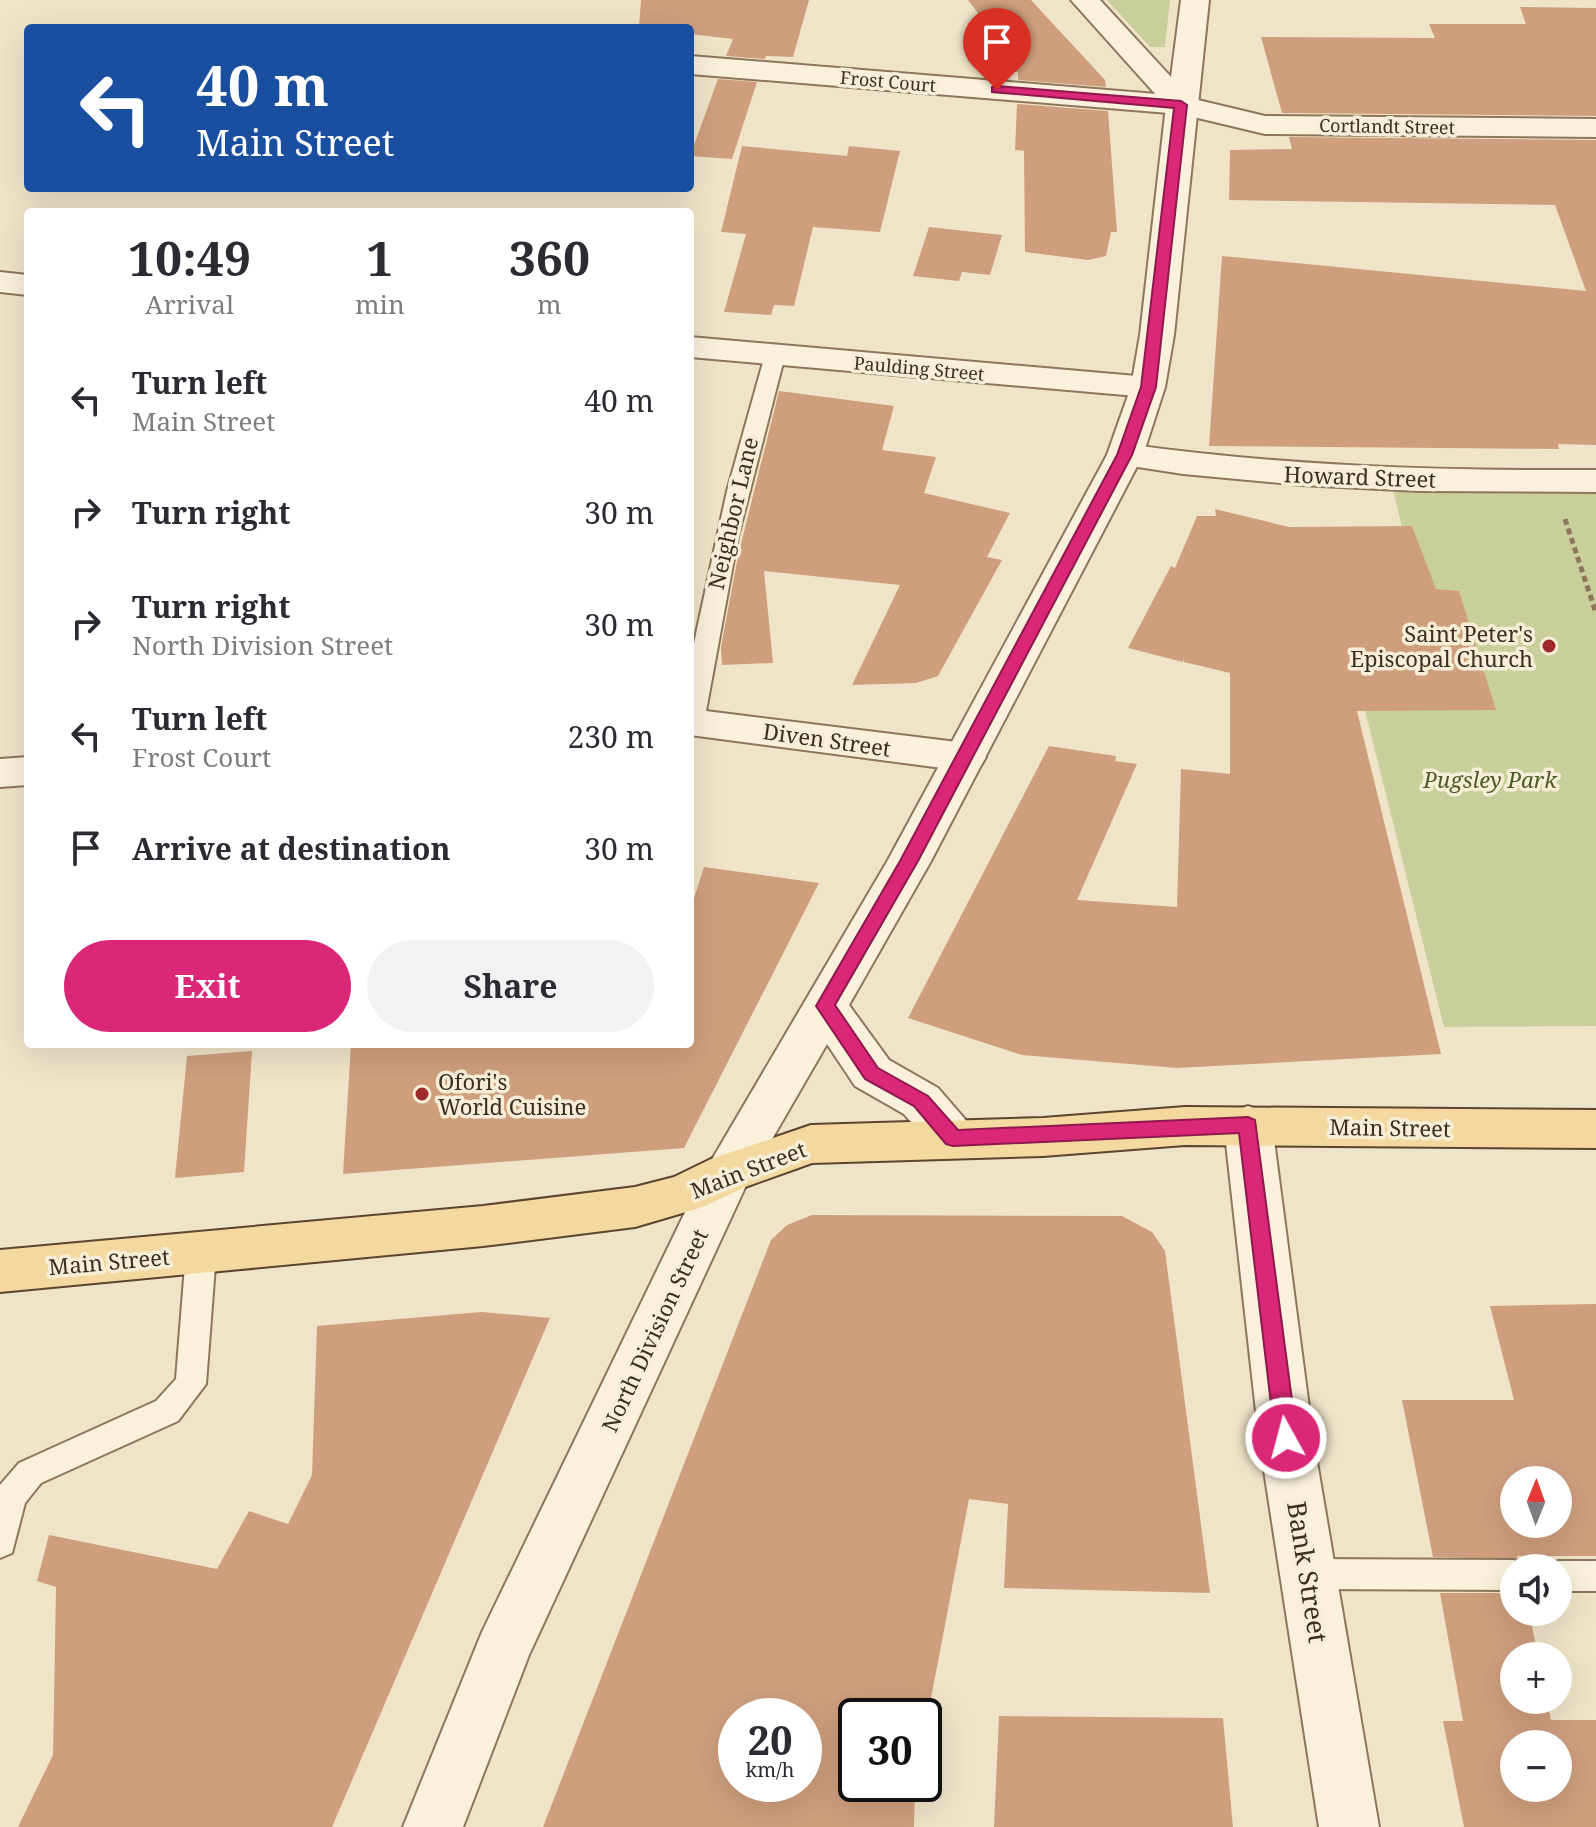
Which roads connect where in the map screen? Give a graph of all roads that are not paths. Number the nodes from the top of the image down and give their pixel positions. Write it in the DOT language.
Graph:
graph roads {
  1 [pos="1085,0"];
  2 [pos="1195,0"];
  3 [pos="694,65"];
  4 [pos="1181,105"];
  5 [pos="1596,128"];
  6 [pos="0,282"];
  7 [pos="24,285"];
  8 [pos="694,347"];
  9 [pos="775,355"];
  10 [pos="1148,387"];
  11 [pos="1125,455"];
  12 [pos="1596,481"];
  13 [pos="694,705"];
  14 [pos="694,722"];
  15 [pos="965,757"];
  16 [pos="24,771"];
  17 [pos="0,773"];
  18 [pos="825,1006"];
  19 [pos="1248,1125"];
  20 [pos="1596,1129"];
  21 [pos="953,1138"];
  22 [pos="728,1173"];
  23 [pos="201,1253"];
  24 [pos="0,1271"];
  25 [pos="0,1543"];
  26 [pos="1308,1574"];
  27 [pos="1500,1575"];
  28 [pos="1572,1576"];
  29 [pos="1596,1576"];
  30 [pos="433,1827"];
  31 [pos="1349,1827"];
  1 -- 4 [label="street"];
  2 -- 4 [label="street, North Division Street"];
  3 -- 4 [label="street, Frost Court"];
  4 -- 5 [label="street, Cortlandt Street"];
  4 -- 10 [label="street, North Division Street"];
  6 -- 7 [label="street"];
  8 -- 9 [label="street, Paulding Street"];
  9 -- 10 [label="street, Paulding Street"];
  9 -- 13 [label="lane, Neighbor Lane"];
  10 -- 11 [label="street, North Division Street"];
  11 -- 12 [label="street, Howard Street"];
  11 -- 15 [label="street, North Division Street"];
  14 -- 15 [label="street, Diven Street"];
  15 -- 18 [label="street, North Division Street"];
  16 -- 17 [label="street"];
  18 -- 21 [label="street"];
  18 -- 22 [label="street, North Division Street"];
  19 -- 20 [label="main road, Main Street"];
  19 -- 21 [label="main road, Main Street"];
  19 -- 26 [label="street, Bank Street"];
  21 -- 22 [label="main road, Main Street"];
  22 -- 23 [label="main road, Main Street"];
  22 -- 30 [label="street, North Division Street"];
  23 -- 24 [label="main road, Main Street"];
  23 -- 25 [label="lane"];
  26 -- 27 [label="lane"];
  26 -- 31 [label="street, Bank Street"];
  28 -- 29 [label="lane"];
}
